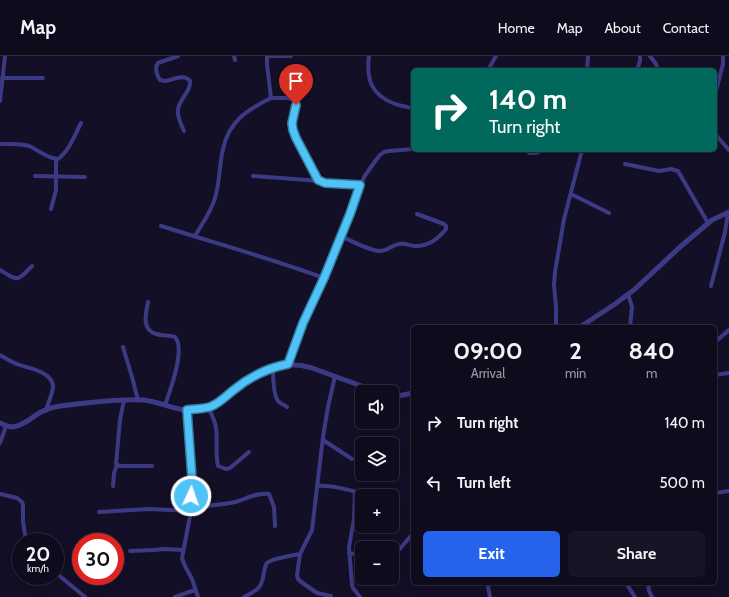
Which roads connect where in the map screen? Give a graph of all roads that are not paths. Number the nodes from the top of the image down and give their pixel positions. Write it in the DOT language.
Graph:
graph roads {
  1 [pos="4,56"];
  2 [pos="178,56"];
  3 [pos="268,56"];
  4 [pos="291,56"];
  5 [pos="368,56"];
  6 [pos="496,56"];
  7 [pos="588,56"];
  8 [pos="640,56"];
  9 [pos="650,56"];
  10 [pos="723,56"];
  11 [pos="489,68"];
  12 [pos="587,68"];
  13 [pos="638,68"];
  14 [pos="657,68"];
  15 [pos="2,78"];
  16 [pos="43,78"];
  17 [pos="717,87"];
  18 [pos="271,98"];
  19 [pos="0,101"];
  20 [pos="411,107"];
  21 [pos="81,123"];
  22 [pos="184,131"];
  23 [pos="717,136"];
  24 [pos="0,144"];
  25 [pos="411,149"];
  26 [pos="729,150"];
  27 [pos="539,152"];
  28 [pos="582,152"];
  29 [pos="529,153"];
  30 [pos="56,159"];
  31 [pos="625,164"];
  32 [pos="35,176"];
  33 [pos="56,176"];
  34 [pos="253,176"];
  35 [pos="85,177"];
  36 [pos="321,182"];
  37 [pos="360,185"];
  38 [pos="571,194"];
  39 [pos="51,209"];
  40 [pos="729,212"];
  41 [pos="609,213"];
  42 [pos="417,214"];
  43 [pos="708,223"];
  44 [pos="161,226"];
  45 [pos="195,236"];
  46 [pos="341,236"];
  47 [pos="32,266"];
  48 [pos="0,270"];
  49 [pos="324,278"];
  50 [pos="710,286"];
  51 [pos="628,294"];
  52 [pos="148,302"];
  53 [pos="556,325"];
  54 [pos="583,325"];
  55 [pos="630,325"];
  56 [pos="729,330"];
  57 [pos="717,340"];
  58 [pos="123,347"];
  59 [pos="0,355"];
  60 [pos="288,364"];
  61 [pos="273,367"];
  62 [pos="729,373"];
  63 [pos="717,375"];
  64 [pos="335,376"];
  65 [pos="359,385"];
  66 [pos="411,393"];
  67 [pos="399,396"];
  68 [pos="122,400"];
  69 [pos="138,400"];
  70 [pos="165,405"];
  71 [pos="208,407"];
  72 [pos="287,407"];
  73 [pos="46,410"];
  74 [pos="187,410"];
  75 [pos="0,423"];
  76 [pos="6,426"];
  77 [pos="323,440"];
  78 [pos="0,443"];
  79 [pos="249,452"];
  80 [pos="352,459"];
  81 [pos="117,465"];
  82 [pos="152,466"];
  83 [pos="113,486"];
  84 [pos="317,486"];
  85 [pos="729,491"];
  86 [pos="717,493"];
  87 [pos="0,494"];
  88 [pos="191,509"];
  89 [pos="99,512"];
  90 [pos="275,526"];
  91 [pos="25,533"];
  92 [pos="411,537"];
  93 [pos="183,550"];
  94 [pos="399,550"];
  95 [pos="130,551"];
  96 [pos="349,553"];
  97 [pos="300,554"];
  98 [pos="355,554"];
  99 [pos="64,580"];
  100 [pos="488,585"];
  101 [pos="627,585"];
  102 [pos="648,585"];
  103 [pos="195,590"];
  104 [pos="331,596"];
  105 [pos="85,597"];
  106 [pos="175,597"];
  107 [pos="198,597"];
  108 [pos="244,597"];
  109 [pos="360,597"];
  110 [pos="490,597"];
  111 [pos="636,597"];
  112 [pos="652,597"];
  1 -- 15 [label="street"];
  2 -- 22 [label="street"];
  3 -- 4 [label="street"];
  3 -- 18 [label="street"];
  5 -- 20 [label="street"];
  6 -- 11 [label="street"];
  7 -- 12 [label="street"];
  8 -- 13 [label="street"];
  9 -- 14 [label="street"];
  10 -- 17 [label="street"];
  15 -- 16 [label="street"];
  15 -- 19 [label="street"];
  18 -- 36 [label="street"];
  18 -- 45 [label="street"];
  21 -- 30 [label="street"];
  23 -- 26 [label="street"];
  24 -- 30 [label="street"];
  25 -- 37 [label="street"];
  27 -- 29 [label="street"];
  28 -- 38 [label="street"];
  30 -- 33 [label="street"];
  31 -- 43 [label="street"];
  32 -- 33 [label="street"];
  33 -- 35 [label="street"];
  33 -- 39 [label="street"];
  34 -- 36 [label="street"];
  36 -- 37 [label="street"];
  37 -- 46 [label="street"];
  38 -- 41 [label="street"];
  38 -- 53 [label="street"];
  40 -- 43 [label="street"];
  40 -- 50 [label="street"];
  42 -- 46 [label="street"];
  43 -- 51 [label="street"];
  44 -- 45 [label="street"];
  45 -- 49 [label="street"];
  46 -- 49 [label="street"];
  47 -- 48 [label="street"];
  49 -- 60 [label="street"];
  51 -- 54 [label="street"];
  51 -- 55 [label="street"];
  52 -- 70 [label="street"];
  56 -- 57 [label="street"];
  58 -- 69 [label="street"];
  59 -- 73 [label="street"];
  60 -- 61 [label="street"];
  60 -- 64 [label="street"];
  61 -- 71 [label="street"];
  61 -- 72 [label="street"];
  62 -- 63 [label="street"];
  64 -- 65 [label="street"];
  64 -- 77 [label="street"];
  66 -- 67 [label="street"];
  68 -- 69 [label="street"];
  68 -- 73 [label="street"];
  68 -- 81 [label="street"];
  69 -- 70 [label="street"];
  70 -- 74 [label="street"];
  71 -- 74 [label="street"];
  71 -- 79 [label="street"];
  73 -- 76 [label="street"];
  74 -- 88 [label="street"];
  75 -- 76 [label="street"];
  76 -- 78 [label="street"];
  77 -- 80 [label="street"];
  77 -- 84 [label="street"];
  81 -- 82 [label="street"];
  81 -- 83 [label="street"];
  84 -- 96 [label="street"];
  84 -- 97 [label="street"];
  85 -- 86 [label="street"];
  87 -- 91 [label="street"];
  88 -- 89 [label="street"];
  88 -- 90 [label="street"];
  88 -- 93 [label="street"];
  92 -- 94 [label="street"];
  93 -- 95 [label="street"];
  93 -- 103 [label="street"];
  96 -- 98 [label="street"];
  96 -- 109 [label="street"];
  97 -- 104 [label="street"];
  97 -- 108 [label="street"];
  99 -- 105 [label="street"];
  100 -- 110 [label="street"];
  101 -- 111 [label="street"];
  102 -- 112 [label="street"];
  103 -- 106 [label="street"];
  103 -- 107 [label="street"];
}
